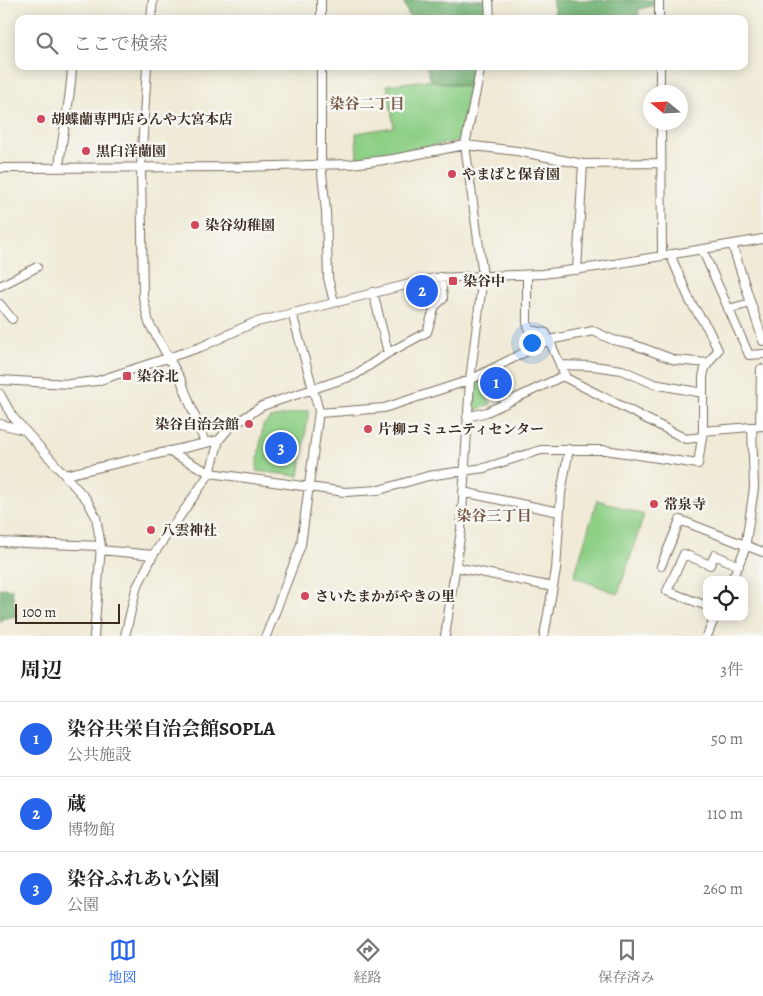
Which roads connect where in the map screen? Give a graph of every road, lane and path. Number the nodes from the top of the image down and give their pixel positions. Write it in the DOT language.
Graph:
graph roads {
  1 [pos="153,0"];
  2 [pos="321,0"];
  3 [pos="490,0"];
  4 [pos="659,0"];
  5 [pos="151,15"];
  6 [pos="321,15"];
  7 [pos="490,15"];
  8 [pos="659,15"];
  9 [pos="72,70"];
  10 [pos="147,70"];
  11 [pos="321,70"];
  12 [pos="480,70"];
  13 [pos="660,70"];
  14 [pos="660,85"];
  15 [pos="661,130"];
  16 [pos="465,145"];
  17 [pos="661,163"];
  18 [pos="321,164"];
  19 [pos="583,164"];
  20 [pos="0,168"];
  21 [pos="59,168"];
  22 [pos="141,168"];
  23 [pos="763,239"];
  24 [pos="732,244"];
  25 [pos="702,249"];
  26 [pos="666,255"];
  27 [pos="37,267"];
  28 [pos="576,270"];
  29 [pos="483,276"];
  30 [pos="527,276"];
  31 [pos="441,277"];
  32 [pos="0,286"];
  33 [pos="373,292"];
  34 [pos="334,302"];
  35 [pos="751,303"];
  36 [pos="0,304"];
  37 [pos="728,309"];
  38 [pos="292,312"];
  39 [pos="12,319"];
  40 [pos="548,340"];
  41 [pos="763,341"];
  42 [pos="388,353"];
  43 [pos="763,354"];
  44 [pos="169,357"];
  45 [pos="708,363"];
  46 [pos="560,365"];
  47 [pos="762,369"];
  48 [pos="565,376"];
  49 [pos="0,380"];
  50 [pos="470,380"];
  51 [pos="315,390"];
  52 [pos="703,393"];
  53 [pos="0,394"];
  54 [pos="318,413"];
  55 [pos="467,417"];
  56 [pos="0,424"];
  57 [pos="758,426"];
  58 [pos="24,430"];
  59 [pos="702,434"];
  60 [pos="219,440"];
  61 [pos="205,443"];
  62 [pos="569,448"];
  63 [pos="168,451"];
  64 [pos="464,471"];
  65 [pos="210,473"];
  66 [pos="65,476"];
  67 [pos="308,486"];
  68 [pos="463,492"];
  69 [pos="559,512"];
  70 [pos="0,542"];
  71 [pos="744,546"];
  72 [pos="100,548"];
  73 [pos="763,552"];
  74 [pos="153,555"];
  75 [pos="661,566"];
  76 [pos="739,566"];
  77 [pos="456,567"];
  78 [pos="734,576"];
  79 [pos="553,587"];
  80 [pos="703,604"];
  81 [pos="713,621"];
  82 [pos="94,636"];
  83 [pos="125,636"];
  84 [pos="266,636"];
  85 [pos="445,636"];
  86 [pos="544,636"];
  87 [pos="707,636"];
  1 -- 5 [label="street"];
  2 -- 6 [label="street"];
  3 -- 7 [label="street"];
  4 -- 8 [label="street"];
  9 -- 21 [label="street"];
  10 -- 22 [label="street"];
  11 -- 18 [label="street"];
  12 -- 16 [label="street"];
  13 -- 14 [label="street"];
  15 -- 17 [label="street"];
  16 -- 18 [label="street"];
  16 -- 19 [label="street"];
  16 -- 29 [label="street"];
  17 -- 19 [label="street"];
  17 -- 26 [label="street"];
  18 -- 22 [label="street"];
  18 -- 34 [label="street"];
  19 -- 28 [label="street"];
  20 -- 21 [label="street"];
  21 -- 22 [label="street"];
  22 -- 44 [label="street"];
  23 -- 24 [label="street"];
  24 -- 25 [label="street"];
  24 -- 35 [label="street"];
  25 -- 26 [label="street"];
  25 -- 37 [label="street"];
  26 -- 28 [label="street"];
  26 -- 45 [label="street"];
  27 -- 32 [label="street"];
  28 -- 30 [label="street"];
  29 -- 30 [label="street"];
  29 -- 31 [label="street"];
  29 -- 50 [label="street"];
  30 -- 40 [label="street"];
  31 -- 33 [label="street"];
  31 -- 42 [label="street"];
  33 -- 34 [label="street"];
  33 -- 42 [label="street"];
  34 -- 38 [label="street"];
  35 -- 37 [label="street"];
  35 -- 41 [label="street"];
  36 -- 39 [label="street"];
  37 -- 43 [label="street"];
  38 -- 44 [label="street"];
  38 -- 51 [label="street"];
  40 -- 45 [label="street"];
  40 -- 46 [label="street"];
  40 -- 50 [label="street"];
  42 -- 51 [label="street"];
  44 -- 49 [label="street"];
  44 -- 61 [label="street"];
  45 -- 52 [label="street"];
  46 -- 48 [label="street"];
  46 -- 52 [label="street"];
  47 -- 57 [label="street"];
  48 -- 55 [label="street"];
  48 -- 59 [label="street"];
  50 -- 54 [label="street"];
  50 -- 55 [label="street"];
  51 -- 54 [label="street"];
  51 -- 60 [label="street"];
  52 -- 59 [label="street"];
  53 -- 58 [label="street"];
  54 -- 67 [label="street"];
  55 -- 64 [label="street"];
  56 -- 58 [label="street"];
  57 -- 59 [label="street"];
  57 -- 71 [label="street"];
  58 -- 66 [label="street"];
  59 -- 62 [label="street"];
  60 -- 61 [label="street"];
  60 -- 65 [label="street"];
  61 -- 63 [label="street"];
  62 -- 64 [label="street"];
  62 -- 69 [label="street"];
  63 -- 65 [label="street"];
  63 -- 66 [label="street"];
  64 -- 67 [label="street"];
  64 -- 68 [label="street"];
  65 -- 67 [label="street"];
  65 -- 74 [label="street"];
  66 -- 72 [label="street"];
  67 -- 84 [label="street"];
  68 -- 69 [label="street"];
  68 -- 77 [label="street"];
  69 -- 79 [label="street"];
  70 -- 72 [label="street"];
  71 -- 73 [label="street"];
  71 -- 75 [label="street"];
  71 -- 76 [label="street"];
  72 -- 74 [label="street"];
  72 -- 82 [label="street"];
  74 -- 83 [label="street"];
  76 -- 78 [label="street"];
  76 -- 80 [label="street"];
  77 -- 79 [label="street"];
  77 -- 85 [label="street"];
  79 -- 86 [label="street"];
  81 -- 87 [label="street"];
}
